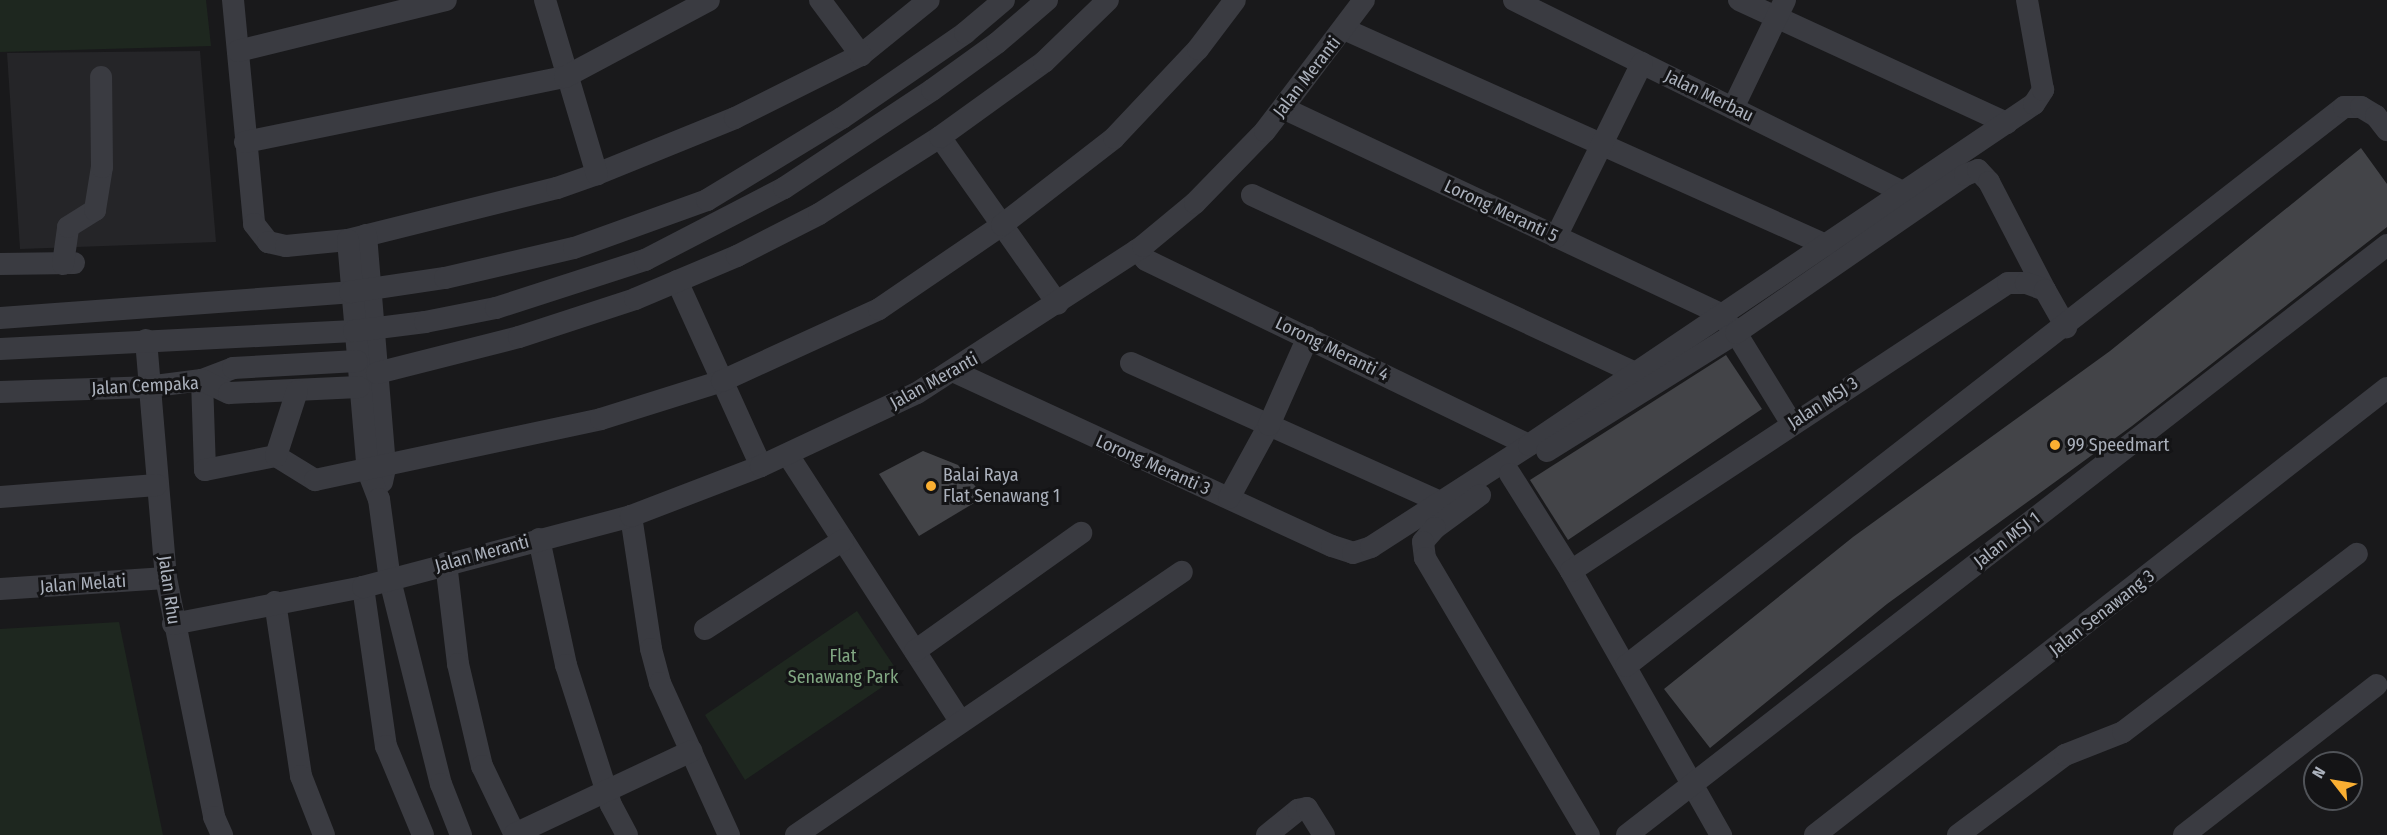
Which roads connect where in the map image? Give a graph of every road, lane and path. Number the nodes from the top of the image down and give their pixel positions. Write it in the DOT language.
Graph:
graph roads {
  1 [pos="233,0"];
  2 [pos="446,0"];
  3 [pos="545,0"];
  4 [pos="709,0"];
  5 [pos="820,0"];
  6 [pos="929,0"];
  7 [pos="1004,0"];
  8 [pos="1047,0"];
  9 [pos="1108,0"];
  10 [pos="1235,0"];
  11 [pos="1364,0"];
  12 [pos="1514,0"];
  13 [pos="1739,0"];
  14 [pos="2026,0"];
  15 [pos="1781,9"];
  16 [pos="1344,29"];
  17 [pos="238,51"];
  18 [pos="861,55"];
  19 [pos="1642,63"];
  20 [pos="101,77"];
  21 [pos="565,77"];
  22 [pos="1283,108"];
  23 [pos="1733,108"];
  24 [pos="2007,123"];
  25 [pos="2387,130"];
  26 [pos="940,136"];
  27 [pos="245,142"];
  28 [pos="1600,144"];
  29 [pos="597,174"];
  30 [pos="1904,193"];
  31 [pos="1252,195"];
  32 [pos="1002,225"];
  33 [pos="1556,237"];
  34 [pos="357,238"];
  35 [pos="1826,245"];
  36 [pos="2387,245"];
  37 [pos="1137,250"];
  38 [pos="0,264"];
  39 [pos="677,281"];
  40 [pos="361,290"];
  41 [pos="2045,290"];
  42 [pos="1058,304"];
  43 [pos="1720,314"];
  44 [pos="0,318"];
  45 [pos="2066,327"];
  46 [pos="364,330"];
  47 [pos="309,331"];
  48 [pos="1736,333"];
  49 [pos="1308,337"];
  50 [pos="146,340"];
  51 [pos="0,349"];
  52 [pos="357,361"];
  53 [pos="1131,363"];
  54 [pos="296,364"];
  55 [pos="955,372"];
  56 [pos="1635,373"];
  57 [pos="202,380"];
  58 [pos="369,380"];
  59 [pos="722,381"];
  60 [pos="147,387"];
  61 [pos="2387,388"];
  62 [pos="297,391"];
  63 [pos="0,392"];
  64 [pos="1792,424"];
  65 [pos="1269,425"];
  66 [pos="1529,445"];
  67 [pos="788,454"];
  68 [pos="276,456"];
  69 [pos="760,466"];
  70 [pos="376,470"];
  71 [pos="1510,474"];
  72 [pos="157,485"];
  73 [pos="0,497"];
  74 [pos="1229,498"];
  75 [pos="1442,502"];
  76 [pos="631,516"];
  77 [pos="1081,533"];
  78 [pos="539,539"];
  79 [pos="843,540"];
  80 [pos="2356,554"];
  81 [pos="446,563"];
  82 [pos="1571,571"];
  83 [pos="1182,572"];
  84 [pos="166,578"];
  85 [pos="390,580"];
  86 [pos="363,587"];
  87 [pos="0,589"];
  88 [pos="274,602"];
  89 [pos="173,624"];
  90 [pos="705,629"];
  91 [pos="915,651"];
  92 [pos="1626,666"];
  93 [pos="2377,685"];
  94 [pos="961,722"];
  95 [pos="691,751"];
  96 [pos="1691,786"];
  97 [pos="607,789"];
  98 [pos="222,835"];
  99 [pos="324,835"];
  100 [pos="423,835"];
  101 [pos="461,835"];
  102 [pos="515,835"];
  103 [pos="627,835"];
  104 [pos="729,835"];
  105 [pos="796,835"];
  106 [pos="1267,835"];
  107 [pos="1324,835"];
  108 [pos="1589,835"];
  109 [pos="1628,835"];
  110 [pos="1721,835"];
  111 [pos="1815,835"];
  112 [pos="1958,835"];
  113 [pos="2184,835"];
  1 -- 17 [label="street"];
  2 -- 17 [label="street"];
  3 -- 21 [label="street"];
  4 -- 21 [label="street"];
  5 -- 18 [label="street"];
  6 -- 18 [label="street"];
  7 -- 40 [label="street"];
  8 -- 46 [label="street"];
  9 -- 26 [label="street, Jalan Cempaka"];
  10 -- 32 [label="street"];
  11 -- 16 [label="street, Jalan Meranti"];
  12 -- 19 [label="street, Jalan Merbau"];
  13 -- 15 [label="street"];
  14 -- 24 [label="street"];
  15 -- 23 [label="street"];
  15 -- 24 [label="street"];
  16 -- 22 [label="street, Jalan Meranti"];
  16 -- 28 [label="street"];
  17 -- 27 [label="street"];
  18 -- 29 [label="street"];
  19 -- 23 [label="street, Jalan Merbau"];
  19 -- 28 [label="street"];
  20 -- 38 [label="street"];
  21 -- 27 [label="street"];
  21 -- 29 [label="street"];
  22 -- 33 [label="street, Lorong Meranti 5"];
  22 -- 37 [label="street, Jalan Meranti"];
  23 -- 30 [label="street, Jalan Merbau"];
  24 -- 30 [label="street"];
  25 -- 45 [label="street"];
  26 -- 32 [label="street"];
  26 -- 39 [label="street, Jalan Cempaka"];
  27 -- 34 [label="street"];
  28 -- 33 [label="street"];
  28 -- 35 [label="street"];
  29 -- 34 [label="street"];
  30 -- 35 [label="street"];
  31 -- 56 [label="street"];
  32 -- 42 [label="street"];
  32 -- 59 [label="street"];
  33 -- 43 [label="street, Lorong Meranti 5"];
  34 -- 40 [label="street"];
  35 -- 43 [label="street"];
  36 -- 96 [label="street, Jalan MSJ 1"];
  37 -- 42 [label="street, Jalan Meranti"];
  37 -- 49 [label="street, Lorong Meranti 4"];
  39 -- 58 [label="street, Jalan Cempaka"];
  39 -- 59 [label="street"];
  40 -- 44 [label="street"];
  40 -- 46 [label="street"];
  41 -- 45 [label="street"];
  41 -- 48 [label="street"];
  41 -- 64 [label="street, Jalan MSJ 3"];
  42 -- 55 [label="street, Jalan Meranti"];
  43 -- 48 [label="street"];
  43 -- 56 [label="street"];
  45 -- 92 [label="street"];
  46 -- 47 [label="street"];
  46 -- 52 [label="street"];
  46 -- 58 [label="street"];
  47 -- 50 [label="street"];
  47 -- 54 [label="street"];
  48 -- 64 [label="street"];
  48 -- 71 [label="street"];
  49 -- 65 [label="street"];
  49 -- 66 [label="street, Lorong Meranti 4"];
  50 -- 51 [label="street"];
  50 -- 60 [label="street, Jalan Rhu"];
  52 -- 54 [label="street"];
  52 -- 58 [label="street"];
  53 -- 65 [label="street"];
  54 -- 57 [label="street"];
  55 -- 67 [label="street, Jalan Meranti"];
  55 -- 74 [label="street, Lorong Meranti 3"];
  56 -- 66 [label="street"];
  57 -- 60 [label="street, Jalan Cempaka"];
  57 -- 62 [label="street, Jalan Cempaka"];
  57 -- 68 [label="street"];
  58 -- 62 [label="street, Jalan Cempaka"];
  58 -- 70 [label="street"];
  59 -- 69 [label="street"];
  59 -- 70 [label="street"];
  60 -- 63 [label="street, Jalan Cempaka"];
  60 -- 72 [label="street, Jalan Rhu"];
  61 -- 111 [label="street, Jalan Senawang 3"];
  62 -- 68 [label="street"];
  64 -- 82 [label="street, Jalan MSJ 3"];
  65 -- 74 [label="street"];
  65 -- 75 [label="street"];
  66 -- 75 [label="street"];
  67 -- 69 [label="street, Jalan Meranti"];
  67 -- 79 [label="street"];
  68 -- 70 [label="street"];
  69 -- 76 [label="street, Jalan Meranti"];
  70 -- 85 [label="street"];
  71 -- 82 [label="street"];
  71 -- 108 [label="street"];
  72 -- 73 [label="street"];
  72 -- 84 [label="street, Jalan Rhu"];
  74 -- 75 [label="street, Lorong Meranti 3"];
  76 -- 78 [label="street, Jalan Meranti"];
  76 -- 95 [label="street"];
  77 -- 91 [label="street"];
  78 -- 81 [label="street, Jalan Meranti"];
  78 -- 97 [label="street"];
  79 -- 90 [label="street"];
  79 -- 91 [label="street"];
  80 -- 112 [label="street"];
  81 -- 85 [label="street, Jalan Meranti"];
  81 -- 102 [label="street"];
  82 -- 92 [label="street"];
  83 -- 94 [label="street"];
  84 -- 87 [label="street, Jalan Melati"];
  84 -- 89 [label="street, Jalan Rhu"];
  85 -- 86 [label="street, Jalan Meranti"];
  85 -- 101 [label="street"];
  86 -- 88 [label="street, Jalan Meranti"];
  86 -- 100 [label="street"];
  88 -- 89 [label="street, Jalan Meranti"];
  88 -- 99 [label="street"];
  89 -- 98 [label="street, Jalan Rhu"];
  91 -- 94 [label="street"];
  92 -- 96 [label="street"];
  93 -- 113 [label="street"];
  94 -- 105 [label="street"];
  95 -- 97 [label="street"];
  95 -- 104 [label="street"];
  96 -- 109 [label="street, Jalan MSJ 1"];
  96 -- 110 [label="street"];
  97 -- 102 [label="street"];
  97 -- 103 [label="street"];
  106 -- 107 [label="street"];
}
